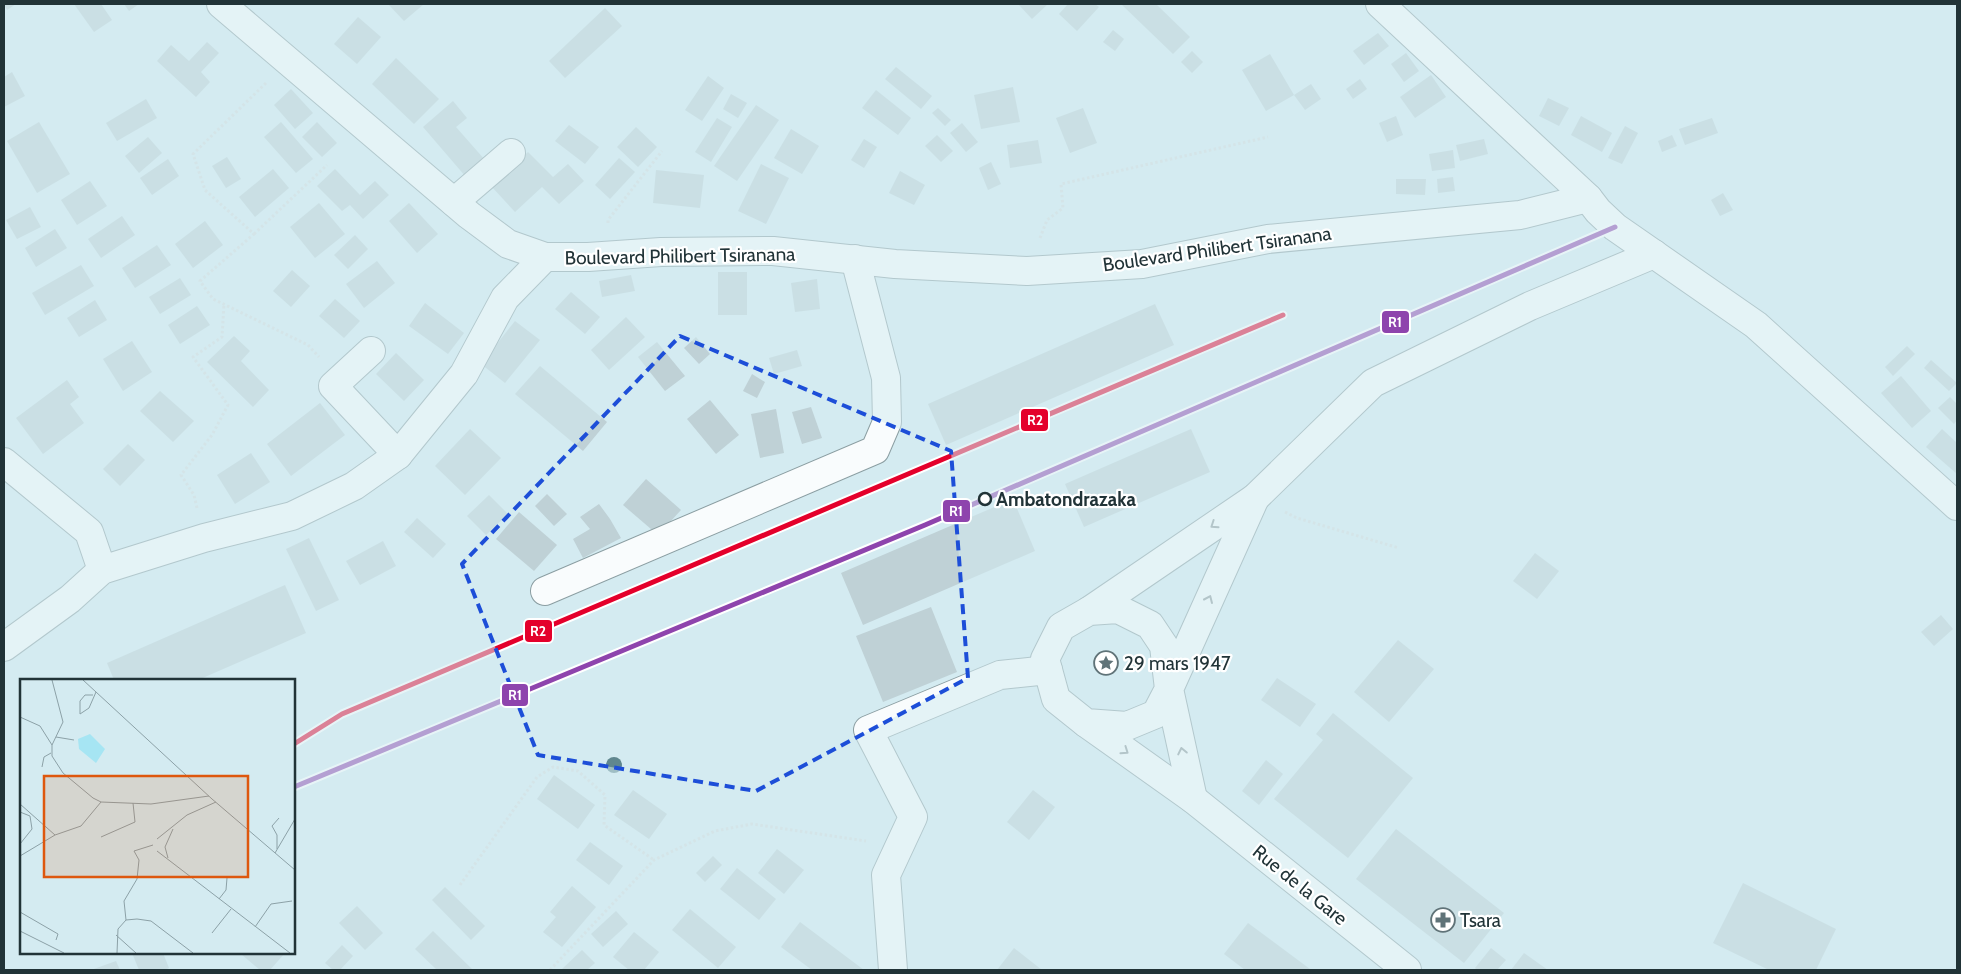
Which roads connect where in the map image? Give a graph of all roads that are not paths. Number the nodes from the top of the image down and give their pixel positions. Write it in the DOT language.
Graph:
graph roads {
  1 [pos="221,4"];
  2 [pos="1380,4"];
  3 [pos="511,153"];
  4 [pos="1588,198"];
  5 [pos="454,202"];
  6 [pos="1654,254"];
  7 [pos="545,257"];
  8 [pos="855,259"];
  9 [pos="370,351"];
  10 [pos="398,455"];
  11 [pos="4,462"];
  12 [pos="1255,498"];
  13 [pos="1957,506"];
  14 [pos="102,570"];
  15 [pos="545,591"];
  16 [pos="1089,611"];
  17 [pos="4,647"];
  18 [pos="1048,670"];
  19 [pos="1169,689"];
  20 [pos="1086,723"];
  21 [pos="1193,799"];
  22 [pos="893,970"];
  23 [pos="1407,970"];
  1 -- 5 [label="street"];
  2 -- 4 [label="street"];
  3 -- 5 [label="street"];
  4 -- 6 [label="street"];
  4 -- 8 [label="street, Boulevard Philibert Tsiranana"];
  5 -- 7 [label="street"];
  6 -- 12 [label="street"];
  6 -- 13 [label="street"];
  7 -- 8 [label="street, Boulevard Philibert Tsiranana"];
  7 -- 10 [label="street"];
  8 -- 15 [label="street"];
  9 -- 10 [label="street"];
  10 -- 14 [label="street"];
  11 -- 14 [label="street"];
  12 -- 16 [label="street, one-way"];
  19 -- 12 [label="street, one-way"];
  14 -- 17 [label="street"];
  16 -- 18 [label="street"];
  16 -- 19 [label="street"];
  18 -- 20 [label="street"];
  18 -- 22 [label="street"];
  19 -- 20 [label="street"];
  21 -- 19 [label="street, one-way"];
  20 -- 21 [label="street, Rue de la Gare, one-way"];
  21 -- 23 [label="street, Rue de la Gare"];
}
